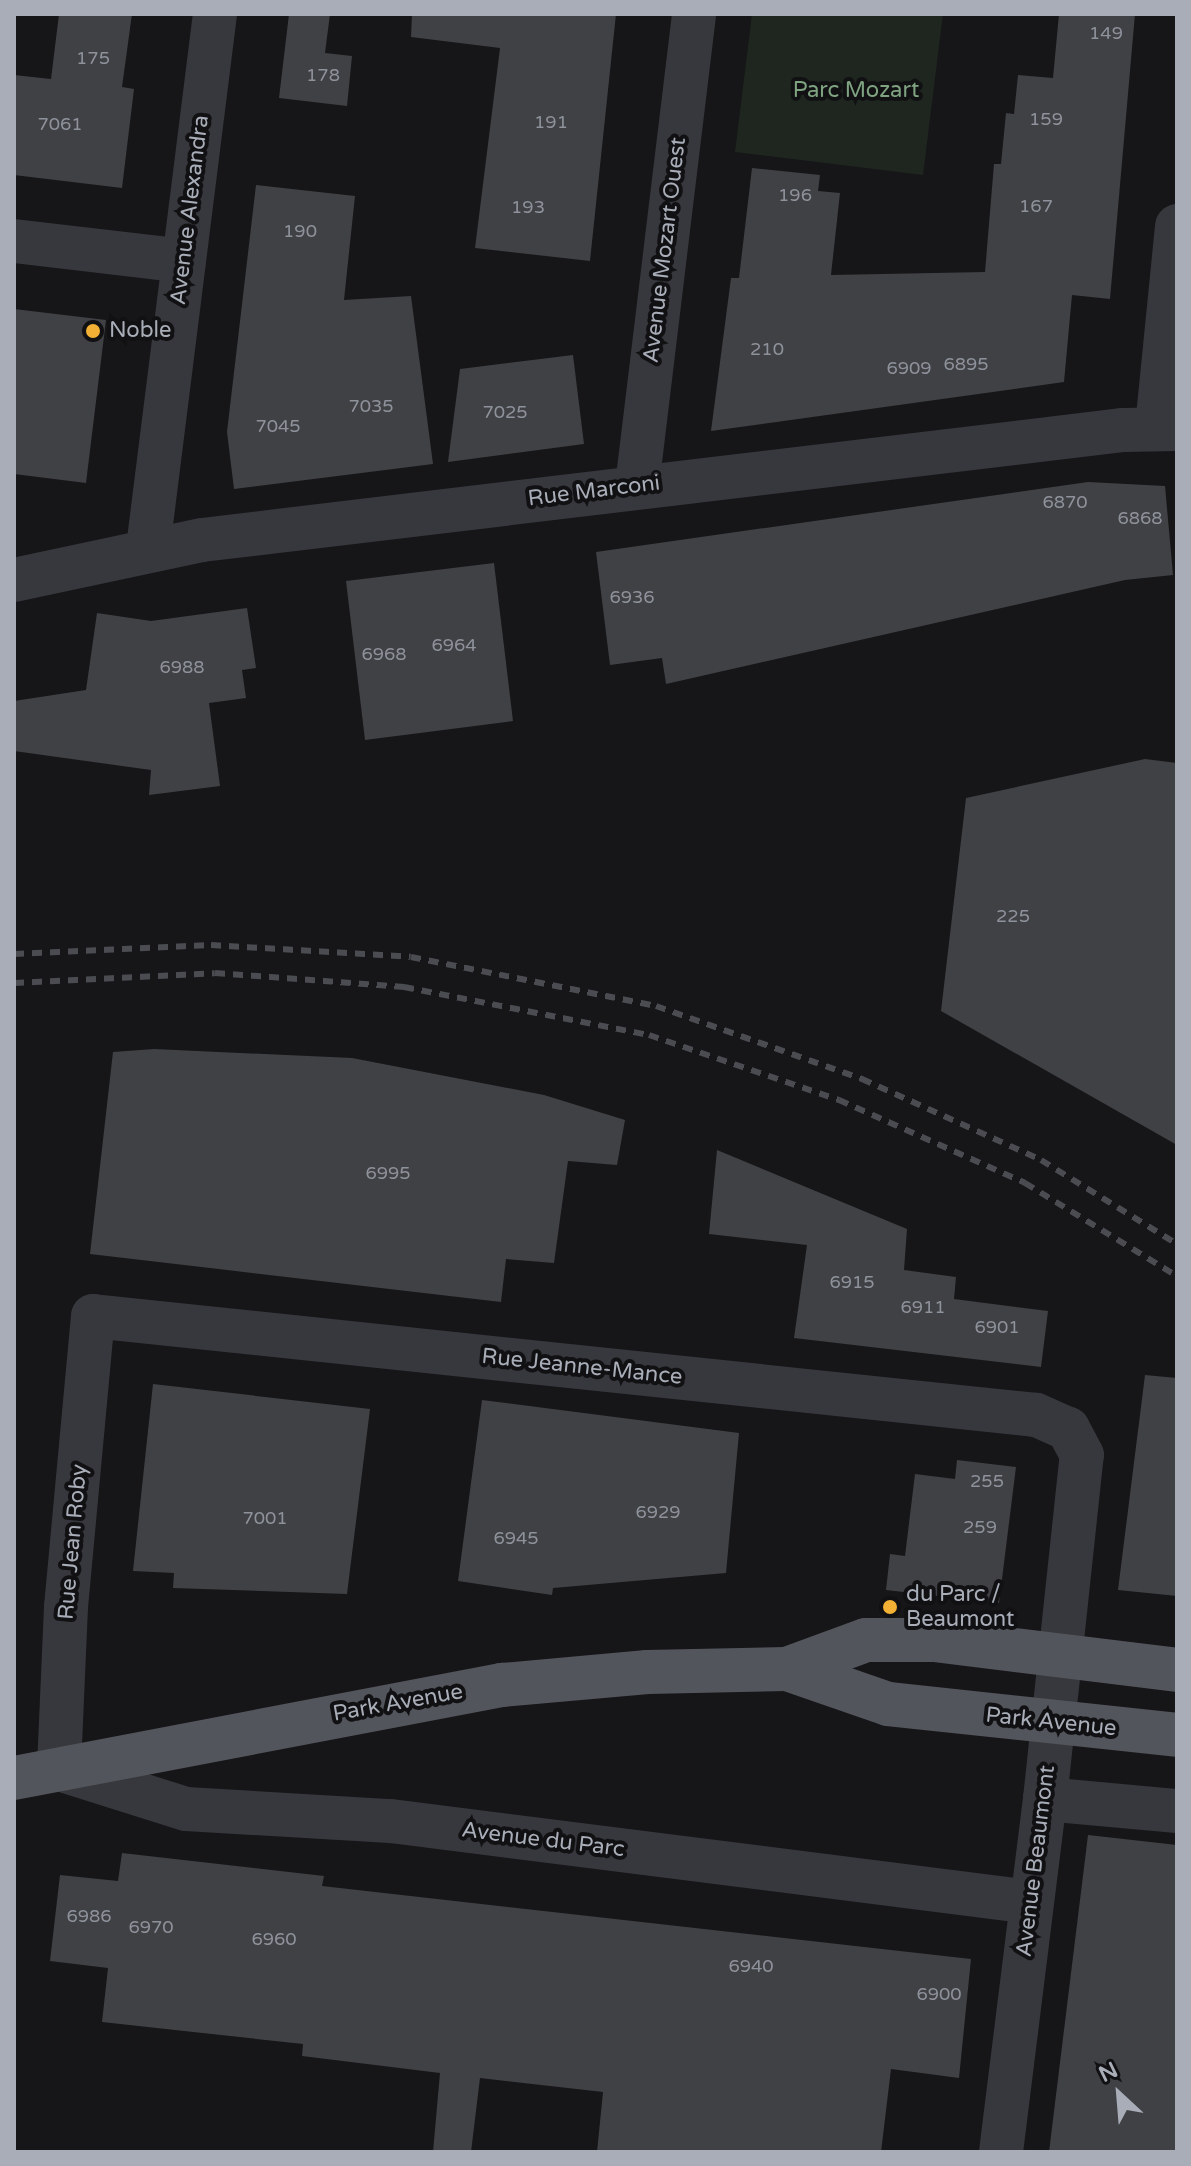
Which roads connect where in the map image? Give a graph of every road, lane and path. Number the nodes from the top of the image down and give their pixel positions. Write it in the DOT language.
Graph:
graph roads {
  1 [pos="215,14"];
  2 [pos="694,14"];
  3 [pos="1177,226"];
  4 [pos="14,241"];
  5 [pos="184,261"];
  6 [pos="1167,428"];
  7 [pos="637,486"];
  8 [pos="148,548"];
  9 [pos="14,580"];
  10 [pos="93,1316"];
  11 [pos="1068,1429"];
  12 [pos="1060,1656"];
  13 [pos="787,1669"];
  14 [pos="1177,1670"];
  15 [pos="1052,1723"];
  16 [pos="1177,1735"];
  17 [pos="59,1769"];
  18 [pos="14,1778"];
  19 [pos="1045,1799"];
  20 [pos="1177,1811"];
  21 [pos="1031,1902"];
  22 [pos="1001,2152"];
  1 -- 5 [label="street, Avenue Alexandra"];
  2 -- 7 [label="street, Avenue Mozart Ouest"];
  3 -- 6 [label="street"];
  4 -- 5 [label="street"];
  5 -- 8 [label="street, Avenue Alexandra"];
  6 -- 7 [label="street, Rue Marconi"];
  7 -- 8 [label="street, Rue Marconi"];
  8 -- 9 [label="street, Rue Marconi"];
  10 -- 11 [label="street, Rue Jeanne-Mance"];
  10 -- 17 [label="street, Rue Jean Roby"];
  11 -- 12 [label="street, Avenue Beaumont"];
  12 -- 13 [label="main road, Park Avenue"];
  12 -- 14 [label="main road, Park Avenue"];
  12 -- 15 [label="street, Avenue Beaumont"];
  13 -- 15 [label="main road, Park Avenue"];
  13 -- 17 [label="main road, Park Avenue"];
  15 -- 16 [label="main road, Park Avenue"];
  15 -- 19 [label="street, Avenue Beaumont"];
  17 -- 18 [label="main road, Park Avenue"];
  17 -- 21 [label="street, Avenue du Parc"];
  19 -- 20 [label="street"];
  19 -- 21 [label="street, Avenue Beaumont"];
  21 -- 22 [label="street, Avenue Beaumont"];
}
